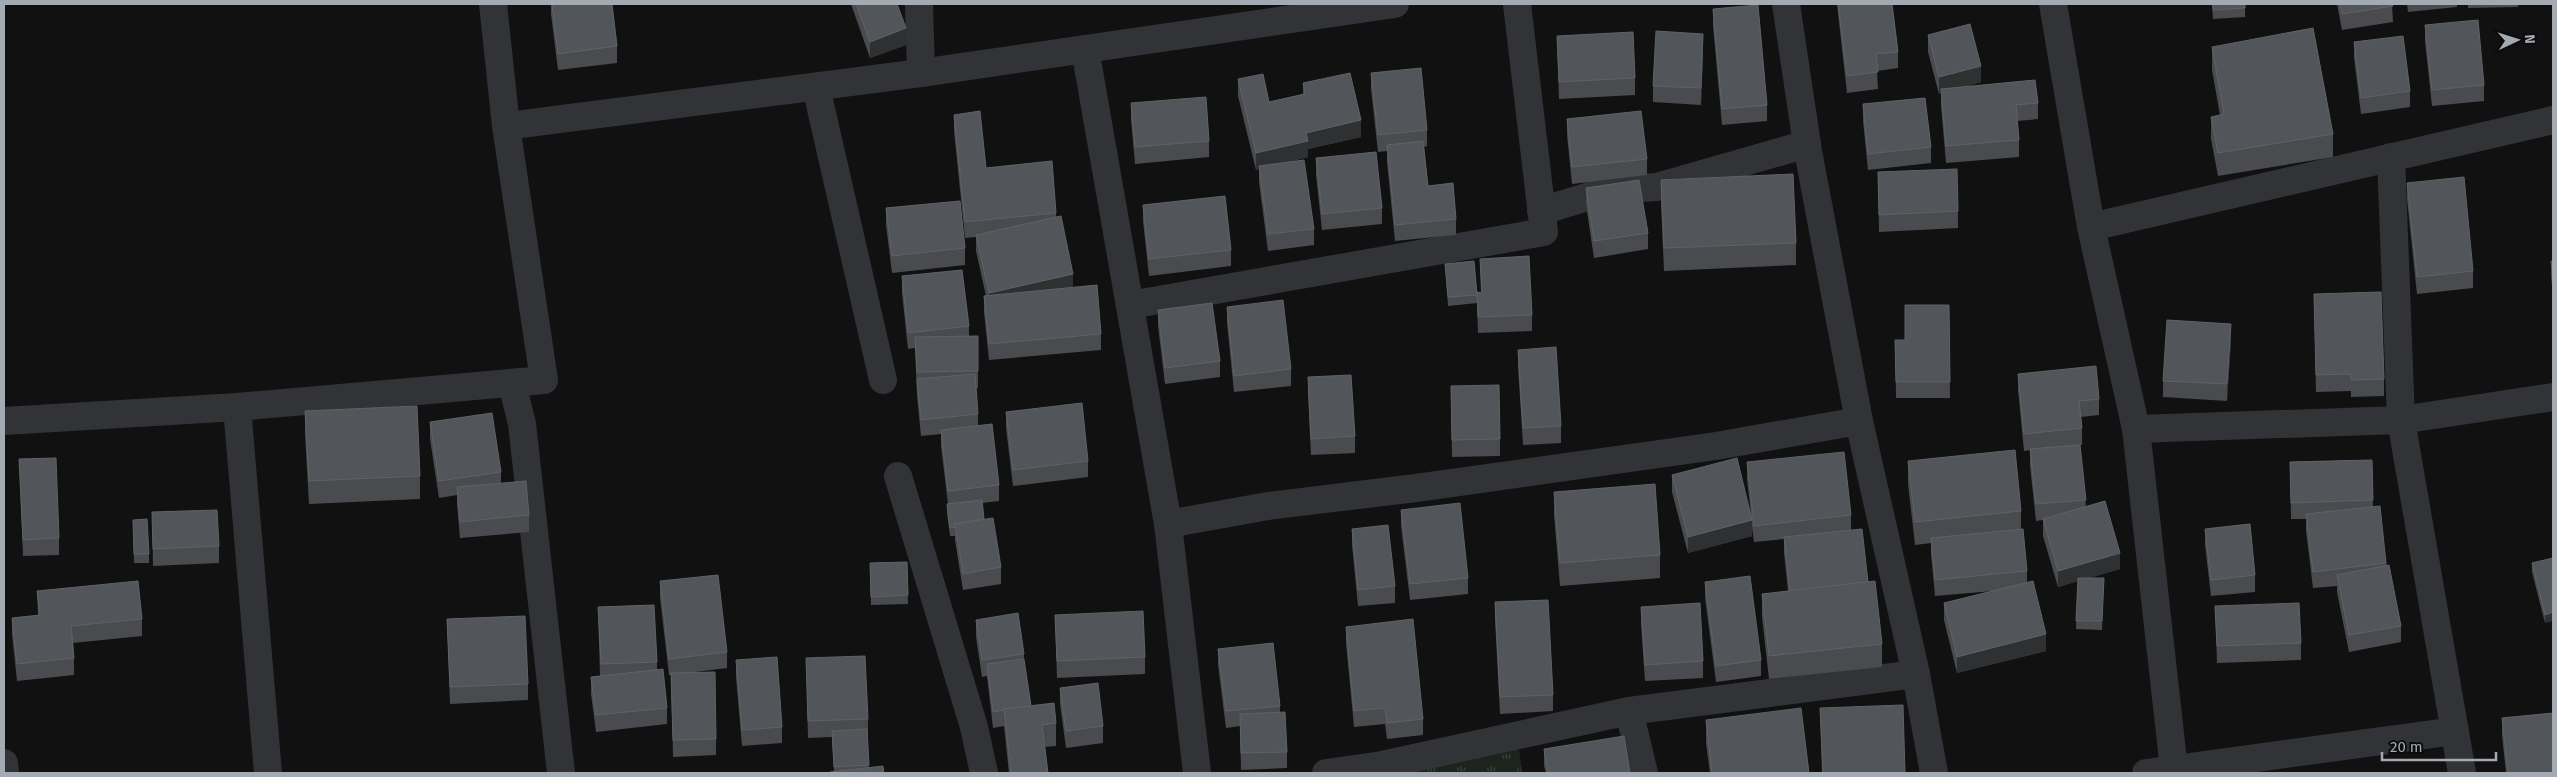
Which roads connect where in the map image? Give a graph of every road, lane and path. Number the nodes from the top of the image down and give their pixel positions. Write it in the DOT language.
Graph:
graph roads {
  1 [pos="493,4"];
  2 [pos="919,4"];
  3 [pos="1395,4"];
  4 [pos="1517,4"];
  5 [pos="1786,4"];
  6 [pos="2053,4"];
  7 [pos="1085,49"];
  8 [pos="921,73"];
  9 [pos="816,87"];
  10 [pos="2553,120"];
  11 [pos="506,126"];
  12 [pos="1807,144"];
  13 [pos="2391,157"];
  14 [pos="1542,211"];
  15 [pos="2091,227"];
  16 [pos="1130,304"];
  17 [pos="883,380"];
  18 [pos="512,383"];
  19 [pos="2553,398"];
  20 [pos="237,407"];
  21 [pos="2401,420"];
  22 [pos="4,421"];
  23 [pos="1859,421"];
  24 [pos="2136,429"];
  25 [pos="898,476"];
  26 [pos="1168,524"];
  27 [pos="1916,674"];
  28 [pos="1629,711"];
  29 [pos="2455,731"];
  30 [pos="4,763"];
  31 [pos="2174,769"];
  32 [pos="5,773"];
  33 [pos="268,773"];
  34 [pos="561,773"];
  35 [pos="984,773"];
  36 [pos="1197,773"];
  37 [pos="1326,773"];
  38 [pos="1644,773"];
  39 [pos="1934,773"];
  40 [pos="2146,773"];
  41 [pos="2462,773"];
  1 -- 11 [label="street"];
  2 -- 8 [label="street"];
  3 -- 7 [label="street"];
  4 -- 14 [label="street"];
  5 -- 12 [label="street"];
  6 -- 15 [label="street"];
  7 -- 8 [label="street"];
  7 -- 16 [label="street"];
  8 -- 9 [label="street"];
  9 -- 11 [label="street"];
  9 -- 17 [label="street"];
  10 -- 13 [label="street"];
  11 -- 18 [label="street"];
  12 -- 14 [label="street"];
  12 -- 23 [label="street"];
  13 -- 15 [label="street"];
  13 -- 21 [label="street"];
  14 -- 16 [label="street"];
  15 -- 24 [label="street"];
  16 -- 26 [label="street"];
  18 -- 20 [label="street"];
  18 -- 34 [label="street"];
  19 -- 21 [label="street"];
  20 -- 22 [label="street"];
  20 -- 33 [label="street"];
  21 -- 24 [label="street"];
  21 -- 29 [label="street"];
  23 -- 26 [label="street"];
  23 -- 27 [label="street"];
  24 -- 31 [label="street"];
  25 -- 35 [label="street"];
  26 -- 36 [label="street"];
  27 -- 28 [label="street"];
  27 -- 39 [label="street"];
  28 -- 37 [label="street"];
  28 -- 38 [label="street"];
  29 -- 31 [label="street"];
  29 -- 41 [label="street"];
  30 -- 32 [label="street"];
  31 -- 40 [label="street"];
}
